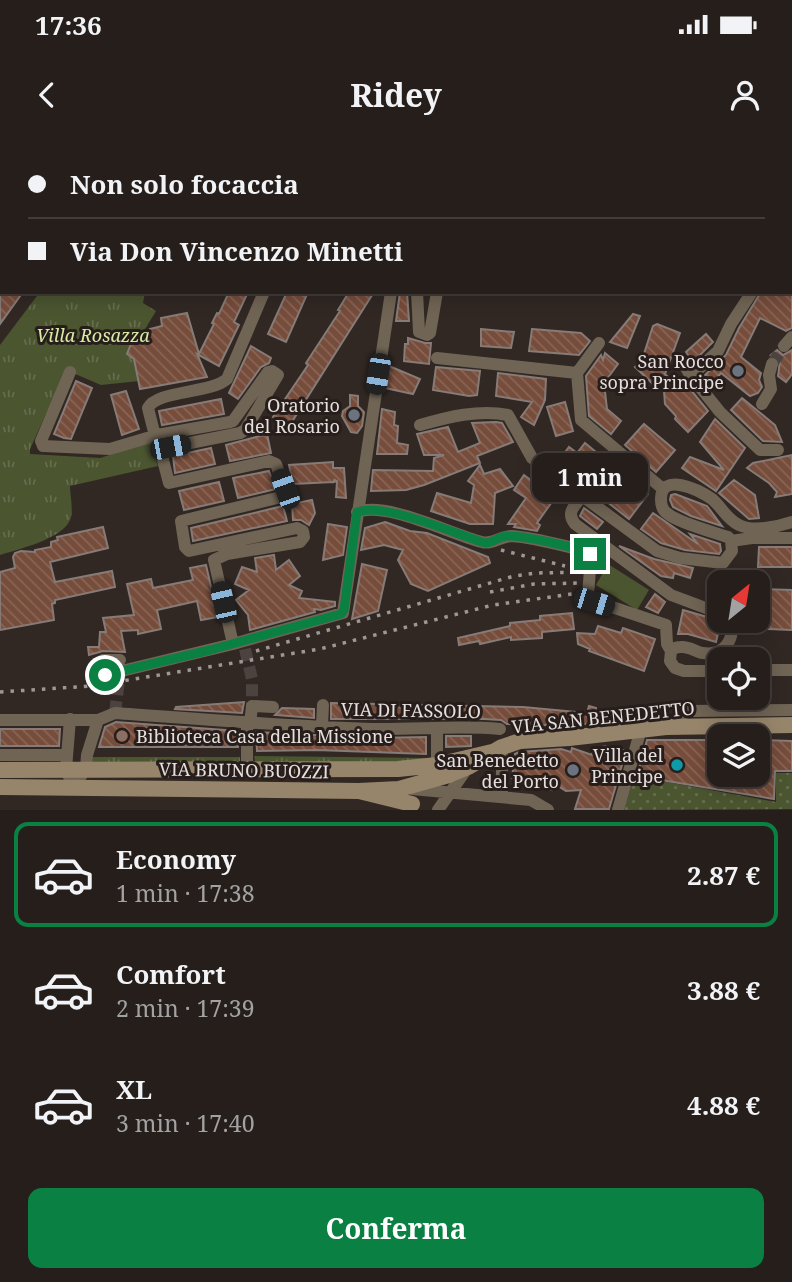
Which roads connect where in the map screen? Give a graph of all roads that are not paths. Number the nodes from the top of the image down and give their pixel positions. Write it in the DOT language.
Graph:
graph roads {
  1 [pos="263,294"];
  2 [pos="391,294"];
  3 [pos="416,294"];
  4 [pos="437,294"];
  5 [pos="751,294"];
  6 [pos="599,343"];
  7 [pos="437,358"];
  8 [pos="680,358"];
  9 [pos="772,364"];
  10 [pos="69,372"];
  11 [pos="577,373"];
  12 [pos="691,376"];
  13 [pos="762,404"];
  14 [pos="420,425"];
  15 [pos="157,435"];
  16 [pos="778,450"];
  17 [pos="663,489"];
  18 [pos="580,499"];
  19 [pos="357,512"];
  20 [pos="792,523"];
  21 [pos="792,538"];
  22 [pos="731,541"];
  23 [pos="707,608"];
  24 [pos="732,634"];
  25 [pos="240,645"];
  26 [pos="671,651"];
  27 [pos="120,666"];
  28 [pos="770,670"];
  29 [pos="792,670"];
  30 [pos="707,671"];
  31 [pos="323,705"];
  32 [pos="273,707"];
  33 [pos="792,710"];
  34 [pos="69,719"];
  35 [pos="0,720"];
  36 [pos="98,720"];
  37 [pos="248,724"];
  38 [pos="792,725"];
  39 [pos="322,726"];
  40 [pos="678,727"];
  41 [pos="437,729"];
  42 [pos="500,729"];
  43 [pos="640,729"];
  44 [pos="497,749"];
  45 [pos="0,755"];
  46 [pos="67,762"];
  47 [pos="430,766"];
  48 [pos="468,767"];
  49 [pos="247,768"];
  50 [pos="86,769"];
  51 [pos="367,769"];
  52 [pos="0,770"];
  53 [pos="0,787"];
  54 [pos="73,787"];
  55 [pos="397,789"];
  56 [pos="359,791"];
  57 [pos="451,792"];
  58 [pos="502,796"];
  59 [pos="416,807"];
  60 [pos="438,810"];
  61 [pos="548,810"];
  62 [pos="618,810"];
  1 -- 15 [label="street"];
  2 -- 19 [label="street"];
  3 -- 4 [label="street"];
  5 -- 12 [label="street"];
  6 -- 11 [label="street"];
  7 -- 11 [label="street"];
  8 -- 12 [label="street"];
  9 -- 13 [label="street"];
  10 -- 15 [label="street"];
  11 -- 17 [label="street"];
  12 -- 16 [label="street"];
  14 -- 18 [label="street"];
  15 -- 25 [label="street"];
  17 -- 20 [label="street"];
  17 -- 22 [label="street"];
  18 -- 22 [label="street"];
  18 -- 23 [label="street"];
  19 -- 25 [label="street"];
  19 -- 26 [label="street"];
  21 -- 22 [label="street"];
  24 -- 26 [label="street"];
  25 -- 27 [label="street"];
  26 -- 30 [label="street"];
  28 -- 29 [label="street"];
  31 -- 39 [label="street, VIA DI FASSOLO"];
  32 -- 37 [label="street"];
  33 -- 40 [label="street"];
  34 -- 35 [label="street"];
  34 -- 36 [label="street"];
  34 -- 46 [label="street"];
  36 -- 37 [label="street, VIA DI FASSOLO"];
  36 -- 50 [label="street"];
  37 -- 39 [label="street, VIA DI FASSOLO"];
  37 -- 49 [label="street"];
  38 -- 40 [label="main road, VIA SAN BENEDETTO"];
  39 -- 41 [label="street, VIA DI FASSOLO"];
  40 -- 43 [label="main road, VIA SAN BENEDETTO"];
  41 -- 42 [label="street, VIA DI FASSOLO"];
  41 -- 47 [label="street"];
  43 -- 44 [label="main road, VIA SAN BENEDETTO"];
  43 -- 62 [label="street"];
  44 -- 47 [label="main road, VIA SAN BENEDETTO"];
  44 -- 48 [label="main road, VIA SAN BENEDETTO"];
  44 -- 58 [label="street, VIA SAN BENEDETTO"];
  45 -- 46 [label="street, VIA BRUNO BUOZZI"];
  46 -- 50 [label="main road, VIA BRUNO BUOZZI"];
  46 -- 52 [label="main road, VIA BRUNO BUOZZI"];
  46 -- 54 [label="street"];
  47 -- 51 [label="main road, VIA BRUNO BUOZZI"];
  48 -- 55 [label="main road, VIA SAN BENEDETTO"];
  48 -- 57 [label="street"];
  49 -- 50 [label="main road, VIA BRUNO BUOZZI"];
  49 -- 51 [label="main road, VIA BRUNO BUOZZI"];
  50 -- 54 [label="street"];
  51 -- 55 [label="main road"];
  53 -- 54 [label="main road, VIA BRUNO BUOZZI"];
  54 -- 56 [label="main road, VIA BRUNO BUOZZI"];
  55 -- 56 [label="main road, VIA SAN BENEDETTO"];
  55 -- 57 [label="street"];
  55 -- 59 [label="main road"];
  56 -- 59 [label="main road, VIA BRUNO BUOZZI"];
  57 -- 58 [label="street"];
  57 -- 60 [label="street"];
  58 -- 61 [label="street"];
}
